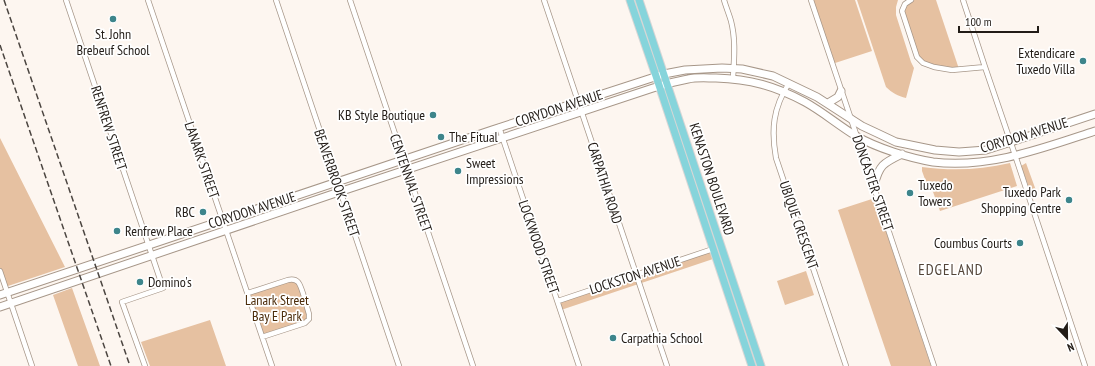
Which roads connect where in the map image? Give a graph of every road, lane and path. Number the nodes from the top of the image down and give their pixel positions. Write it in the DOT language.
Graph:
graph roads {
  1 [pos="66,0"];
  2 [pos="148,0"];
  3 [pos="276,0"];
  4 [pos="350,0"];
  5 [pos="544,0"];
  6 [pos="630,0"];
  7 [pos="639,0"];
  8 [pos="724,0"];
  9 [pos="811,0"];
  10 [pos="910,0"];
  11 [pos="963,0"];
  12 [pos="985,67"];
  13 [pos="734,68"];
  14 [pos="660,75"];
  15 [pos="733,78"];
  16 [pos="789,83"];
  17 [pos="667,84"];
  18 [pos="660,86"];
  19 [pos="842,91"];
  20 [pos="784,92"];
  21 [pos="579,102"];
  22 [pos="828,103"];
  23 [pos="836,108"];
  24 [pos="582,112"];
  25 [pos="1095,114"];
  26 [pos="829,117"];
  27 [pos="851,118"];
  28 [pos="499,128"];
  29 [pos="1095,131"];
  30 [pos="878,134"];
  31 [pos="857,136"];
  32 [pos="503,138"];
  33 [pos="1011,142"];
  34 [pos="874,144"];
  35 [pos="902,154"];
  36 [pos="1015,156"];
  37 [pos="404,160"];
  38 [pos="407,170"];
  39 [pos="337,182"];
  40 [pos="874,186"];
  41 [pos="340,192"];
  42 [pos="222,220"];
  43 [pos="226,231"];
  44 [pos="149,245"];
  45 [pos="713,250"];
  46 [pos="152,256"];
  47 [pos="0,271"];
  48 [pos="636,275"];
  49 [pos="7,293"];
  50 [pos="248,293"];
  51 [pos="0,295"];
  52 [pos="558,301"];
  53 [pos="11,303"];
  54 [pos="0,307"];
  55 [pos="262,337"];
  56 [pos="32,366"];
  57 [pos="145,366"];
  58 [pos="272,366"];
  59 [pos="399,366"];
  60 [pos="472,366"];
  61 [pos="579,366"];
  62 [pos="667,366"];
  63 [pos="752,366"];
  64 [pos="761,366"];
  65 [pos="846,366"];
  66 [pos="934,366"];
  67 [pos="1085,366"];
  1 -- 44 [label="street, RENFREW STREET"];
  2 -- 42 [label="street, LANARK STREET"];
  3 -- 39 [label="street, BEAVERBROOK STREET"];
  4 -- 37 [label="street, CENTENNIAL STREET"];
  5 -- 21 [label="street, CARPATHIA ROAD"];
  6 -- 14 [label="main road, KENASTON BOULEVARD"];
  7 -- 14 [label="main road, KENASTON BOULEVARD"];
  8 -- 13 [label="street"];
  9 -- 19 [label="street, DONCASTER STREET"];
  10 -- 12 [label="street"];
  11 -- 12 [label="street"];
  12 -- 33 [label="street"];
  13 -- 14 [label="main road, CORYDON AVENUE"];
  13 -- 15 [label="street"];
  13 -- 16 [label="main road, CORYDON AVENUE"];
  14 -- 17 [label="main road, KENASTON BOULEVARD"];
  14 -- 18 [label="main road, KENASTON BOULEVARD"];
  14 -- 21 [label="main road, CORYDON AVENUE"];
  15 -- 17 [label="main road, CORYDON AVENUE"];
  15 -- 20 [label="main road, CORYDON AVENUE"];
  16 -- 20 [label="street, UBIQUE CRESCENT"];
  16 -- 22 [label="main road, CORYDON AVENUE"];
  17 -- 18 [label="main road, CORYDON AVENUE"];
  17 -- 64 [label="main road, KENASTON BOULEVARD"];
  18 -- 24 [label="main road, CORYDON AVENUE"];
  18 -- 45 [label="main road, KENASTON BOULEVARD"];
  19 -- 22 [label="main road"];
  19 -- 27 [label="street, DONCASTER STREET"];
  20 -- 26 [label="main road, CORYDON AVENUE"];
  20 -- 65 [label="street, UBIQUE CRESCENT"];
  21 -- 24 [label="street, CARPATHIA ROAD"];
  21 -- 28 [label="main road, CORYDON AVENUE"];
  22 -- 23 [label="main road, CORYDON AVENUE"];
  23 -- 26 [label="main road"];
  23 -- 27 [label="main road, CORYDON AVENUE"];
  24 -- 32 [label="main road, CORYDON AVENUE"];
  24 -- 48 [label="street, CARPATHIA ROAD"];
  25 -- 33 [label="main road, CORYDON AVENUE"];
  26 -- 31 [label="main road, CORYDON AVENUE"];
  27 -- 30 [label="main road, CORYDON AVENUE"];
  27 -- 31 [label="street, DONCASTER STREET"];
  28 -- 32 [label="street, LOCKWOOD STREET"];
  28 -- 37 [label="main road, CORYDON AVENUE"];
  29 -- 36 [label="main road, CORYDON AVENUE"];
  30 -- 33 [label="main road, CORYDON AVENUE"];
  30 -- 34 [label="main road"];
  31 -- 34 [label="main road, CORYDON AVENUE"];
  31 -- 40 [label="street, DONCASTER STREET"];
  32 -- 38 [label="main road, CORYDON AVENUE"];
  32 -- 52 [label="street, LOCKWOOD STREET"];
  33 -- 36 [label="street"];
  34 -- 35 [label="main road, CORYDON AVENUE"];
  35 -- 36 [label="main road, CORYDON AVENUE"];
  35 -- 40 [label="main road"];
  36 -- 67 [label="street"];
  37 -- 38 [label="street, CENTENNIAL STREET"];
  37 -- 39 [label="main road, CORYDON AVENUE"];
  38 -- 41 [label="main road, CORYDON AVENUE"];
  38 -- 60 [label="street, CENTENNIAL STREET"];
  39 -- 41 [label="street, BEAVERBROOK STREET"];
  39 -- 42 [label="main road, CORYDON AVENUE"];
  40 -- 66 [label="street, DONCASTER STREET"];
  41 -- 43 [label="main road, CORYDON AVENUE"];
  41 -- 59 [label="street, BEAVERBROOK STREET"];
  42 -- 43 [label="street, LANARK STREET"];
  42 -- 44 [label="main road, CORYDON AVENUE"];
  43 -- 46 [label="main road, CORYDON AVENUE"];
  43 -- 50 [label="street, LANARK STREET"];
  44 -- 46 [label="street, RENFREW STREET"];
  44 -- 49 [label="main road, CORYDON AVENUE"];
  45 -- 48 [label="street, LOCKSTON AVENUE"];
  45 -- 63 [label="main road, KENASTON BOULEVARD"];
  46 -- 53 [label="main road, CORYDON AVENUE"];
  46 -- 57 [label="street, RENFREW STREET"];
  47 -- 49 [label="street"];
  48 -- 52 [label="street, LOCKSTON AVENUE"];
  48 -- 62 [label="street, CARPATHIA ROAD"];
  49 -- 51 [label="main road, CORYDON AVENUE"];
  49 -- 53 [label="street"];
  50 -- 55 [label="street, LANARK STREET"];
  50 -- 55 [label="street"];
  52 -- 61 [label="street, LOCKWOOD STREET"];
  53 -- 54 [label="main road, CORYDON AVENUE"];
  53 -- 56 [label="street"];
  55 -- 58 [label="street, LANARK STREET"];
}
